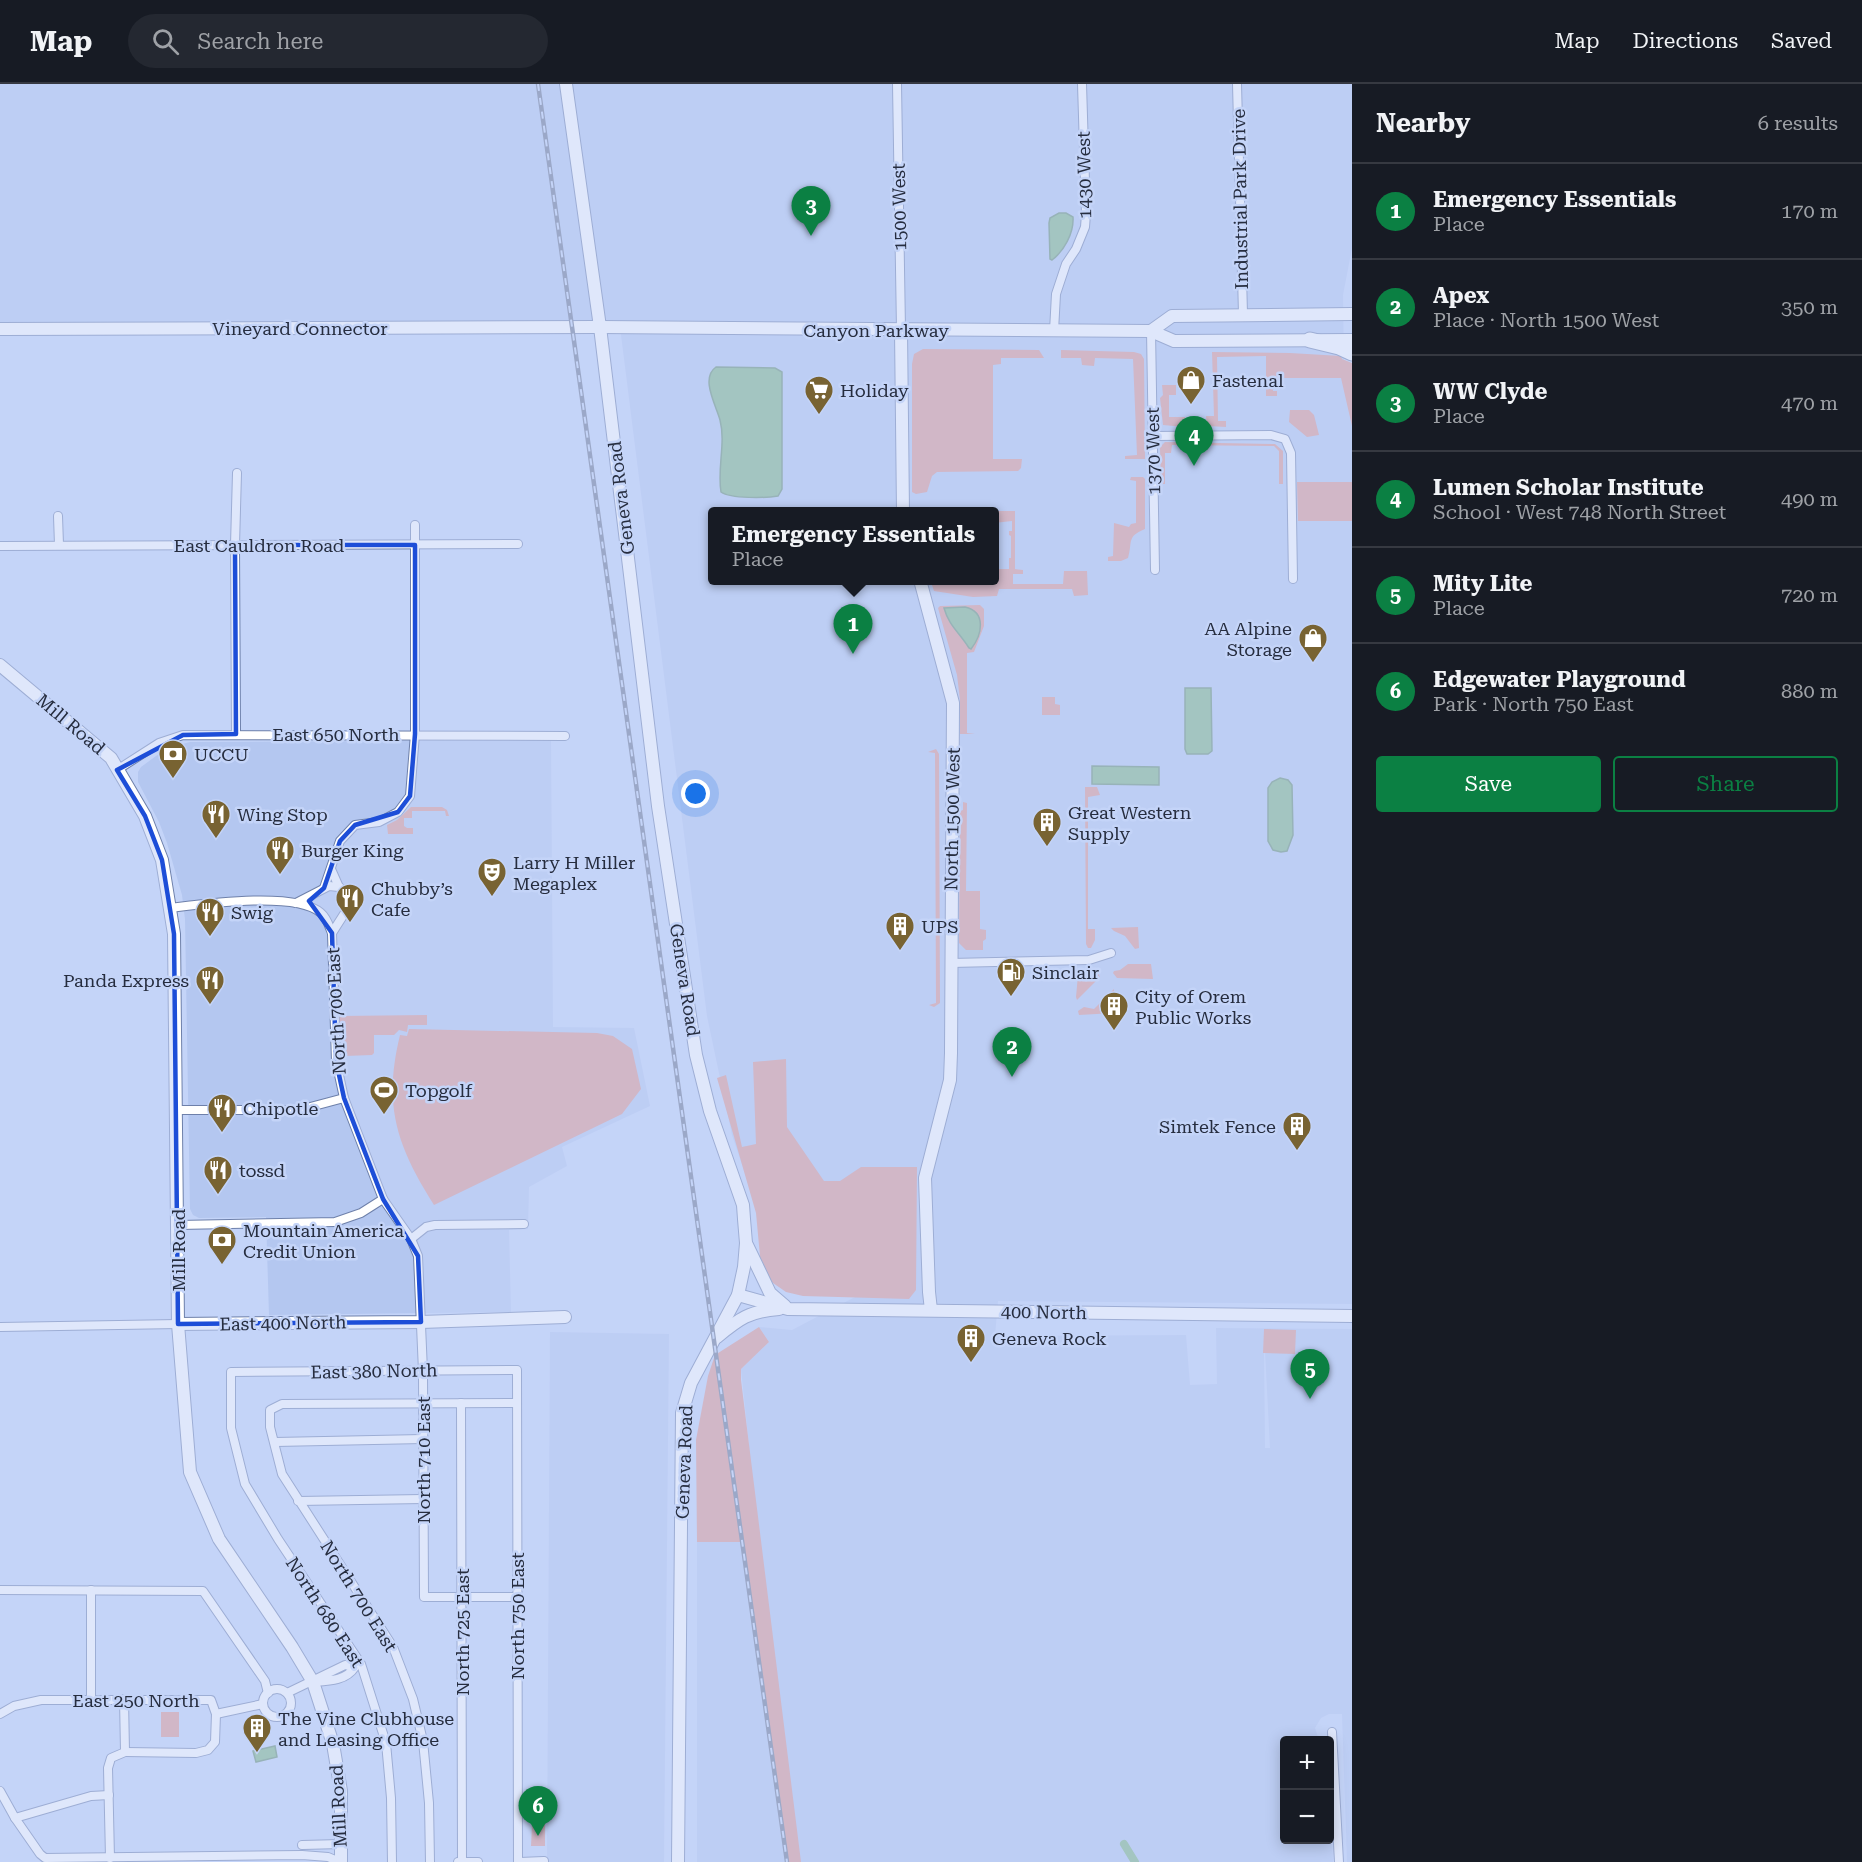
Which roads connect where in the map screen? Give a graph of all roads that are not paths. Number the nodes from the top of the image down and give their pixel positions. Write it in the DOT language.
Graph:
graph roads {
  1 [pos="566,84"];
  2 [pos="897,84"];
  3 [pos="1082,84"];
  4 [pos="1237,84"];
  5 [pos="1243,314"];
  6 [pos="1352,314"];
  7 [pos="600,327"];
  8 [pos="0,329"];
  9 [pos="901,330"];
  10 [pos="1054,331"];
  11 [pos="1151,331"];
  12 [pos="1310,340"];
  13 [pos="1352,340"];
  14 [pos="1352,353"];
  15 [pos="1153,436"];
  16 [pos="237,473"];
  17 [pos="903,507"];
  18 [pos="58,516"];
  19 [pos="415,525"];
  20 [pos="518,544"];
  21 [pos="59,545"];
  22 [pos="235,545"];
  23 [pos="415,545"];
  24 [pos="0,546"];
  25 [pos="1155,570"];
  26 [pos="1293,579"];
  27 [pos="921,585"];
  28 [pos="0,665"];
  29 [pos="236,734"];
  30 [pos="415,735"];
  31 [pos="565,736"];
  32 [pos="117,770"];
  33 [pos="331,869"];
  34 [pos="339,887"];
  35 [pos="321,890"];
  36 [pos="296,903"];
  37 [pos="170,908"];
  38 [pos="346,911"];
  39 [pos="321,913"];
  40 [pos="332,933"];
  41 [pos="1111,953"];
  42 [pos="951,963"];
  43 [pos="344,1098"];
  44 [pos="177,1110"];
  45 [pos="383,1199"];
  46 [pos="524,1224"];
  47 [pos="178,1225"];
  48 [pos="411,1239"];
  49 [pos="746,1243"];
  50 [pos="738,1295"];
  51 [pos="788,1309"];
  52 [pos="931,1310"];
  53 [pos="1352,1316"];
  54 [pos="565,1317"];
  55 [pos="421,1322"];
  56 [pos="178,1324"];
  57 [pos="0,1327"];
  58 [pos="714,1340"];
  59 [pos="517,1370"];
  60 [pos="423,1371"];
  61 [pos="231,1372"];
  62 [pos="423,1403"];
  63 [pos="461,1403"];
  64 [pos="517,1403"];
  65 [pos="423,1439"];
  66 [pos="275,1442"];
  67 [pos="423,1499"];
  68 [pos="298,1501"];
  69 [pos="0,1590"];
  70 [pos="91,1590"];
  71 [pos="462,1597"];
  72 [pos="516,1597"];
  73 [pos="313,1682"];
  74 [pos="268,1693"];
  75 [pos="287,1693"];
  76 [pos="124,1699"];
  77 [pos="91,1700"];
  78 [pos="263,1704"];
  79 [pos="0,1713"];
  80 [pos="216,1714"];
  81 [pos="1332,1732"];
  82 [pos="124,1752"];
  83 [pos="0,1791"];
  84 [pos="109,1796"];
  85 [pos="15,1818"];
  86 [pos="341,1844"];
  87 [pos="302,1845"];
  88 [pos="110,1858"];
  89 [pos="544,1861"];
  90 [pos="341,1862"];
  91 [pos="387,1862"];
  92 [pos="392,1862"];
  93 [pos="398,1862"];
  94 [pos="430,1862"];
  95 [pos="457,1862"];
  96 [pos="462,1862"];
  97 [pos="478,1862"];
  98 [pos="519,1862"];
  99 [pos="678,1862"];
  100 [pos="1339,1862"];
  1 -- 7 [label="main road, Geneva Road"];
  2 -- 9 [label="street, 1500 West"];
  3 -- 10 [label="street, 1430 West"];
  4 -- 5 [label="street, Industrial Park Drive"];
  5 -- 6 [label="main road"];
  5 -- 11 [label="main road"];
  7 -- 8 [label="main road, Vineyard Connector"];
  7 -- 9 [label="main road, Canyon Parkway"];
  7 -- 49 [label="main road, Geneva Road"];
  9 -- 10 [label="main road, Canyon Parkway"];
  9 -- 17 [label="main road"];
  10 -- 11 [label="main road, Canyon Parkway"];
  11 -- 12 [label="main road, Canyon Parkway"];
  11 -- 15 [label="street, 1370 West"];
  12 -- 13 [label="main road, Canyon Parkway"];
  12 -- 14 [label="highway"];
  15 -- 25 [label="street, 1370 West"];
  15 -- 26 [label="street"];
  16 -- 22 [label="street"];
  18 -- 21 [label="street"];
  19 -- 23 [label="street"];
  20 -- 23 [label="street, East Cauldron Road"];
  21 -- 22 [label="street, East Cauldron Road"];
  21 -- 24 [label="street, East Cauldron Road"];
  22 -- 23 [label="street, East Cauldron Road"];
  22 -- 29 [label="street"];
  23 -- 30 [label="street"];
  27 -- 42 [label="main road, North 1500 West"];
  28 -- 32 [label="main road, Mill Road"];
  29 -- 30 [label="street, East 650 North"];
  29 -- 32 [label="street, East 650 North"];
  30 -- 31 [label="street, East 650 North"];
  30 -- 33 [label="street"];
  32 -- 37 [label="main road, Mill Road"];
  33 -- 34 [label="street"];
  33 -- 35 [label="street"];
  34 -- 35 [label="street"];
  34 -- 38 [label="street"];
  35 -- 36 [label="street"];
  35 -- 39 [label="street"];
  36 -- 37 [label="street"];
  36 -- 39 [label="street"];
  37 -- 44 [label="main road, Mill Road"];
  38 -- 39 [label="street"];
  38 -- 40 [label="street"];
  39 -- 40 [label="street"];
  40 -- 43 [label="street, North 700 East"];
  41 -- 42 [label="street"];
  42 -- 52 [label="main road, North 1500 West"];
  43 -- 44 [label="street"];
  43 -- 45 [label="street, North 700 East"];
  44 -- 47 [label="main road, Mill Road"];
  45 -- 47 [label="street"];
  45 -- 48 [label="street, North 700 East"];
  46 -- 48 [label="street"];
  47 -- 56 [label="main road, Mill Road"];
  48 -- 55 [label="street, North 700 East"];
  49 -- 50 [label="main road, Geneva Road"];
  49 -- 51 [label="main road"];
  50 -- 51 [label="main road, 400 North"];
  50 -- 58 [label="main road, Geneva Road"];
  51 -- 52 [label="main road, 400 North"];
  51 -- 58 [label="main road"];
  52 -- 53 [label="main road, 400 North"];
  54 -- 55 [label="main road, East 400 North"];
  55 -- 56 [label="main road, East 400 North"];
  55 -- 60 [label="street, North 710 East"];
  56 -- 57 [label="street, East 400 North"];
  56 -- 73 [label="main road, Mill Road"];
  58 -- 99 [label="main road, Geneva Road"];
  59 -- 60 [label="street, East 380 North"];
  59 -- 64 [label="street, North 750 East"];
  60 -- 61 [label="street, East 380 North"];
  60 -- 62 [label="street, North 710 East"];
  61 -- 92 [label="street, North 680 East"];
  62 -- 63 [label="street"];
  62 -- 65 [label="street, North 710 East"];
  62 -- 66 [label="street, North 700 East"];
  63 -- 64 [label="street"];
  63 -- 71 [label="street, North 725 East"];
  64 -- 72 [label="street, North 750 East"];
  65 -- 66 [label="street"];
  65 -- 67 [label="street, North 710 East"];
  66 -- 68 [label="street, North 700 East"];
  67 -- 68 [label="street"];
  67 -- 71 [label="street, North 710 East"];
  68 -- 94 [label="street, North 700 East"];
  69 -- 70 [label="street"];
  70 -- 74 [label="street"];
  70 -- 77 [label="street"];
  71 -- 72 [label="street"];
  71 -- 96 [label="street, North 725 East"];
  72 -- 98 [label="street, North 750 East"];
  73 -- 75 [label="street"];
  73 -- 86 [label="main road, Mill Road"];
  74 -- 75 [label="street"];
  74 -- 78 [label="street"];
  75 -- 78 [label="street"];
  76 -- 77 [label="street, East 250 North"];
  76 -- 80 [label="street, East 250 North"];
  76 -- 82 [label="street"];
  77 -- 79 [label="street, East 250 North"];
  78 -- 80 [label="street, East 250 North"];
  80 -- 82 [label="street"];
  81 -- 100 [label="street"];
  82 -- 84 [label="street"];
  83 -- 85 [label="street"];
  84 -- 85 [label="street"];
  84 -- 88 [label="street"];
  85 -- 88 [label="street"];
  86 -- 87 [label="street"];
  86 -- 90 [label="main road, Mill Road"];
  88 -- 90 [label="street"];
  89 -- 98 [label="street"];
  91 -- 92 [label="street"];
  92 -- 93 [label="street"];
  95 -- 96 [label="street"];
  96 -- 97 [label="street"];
}
